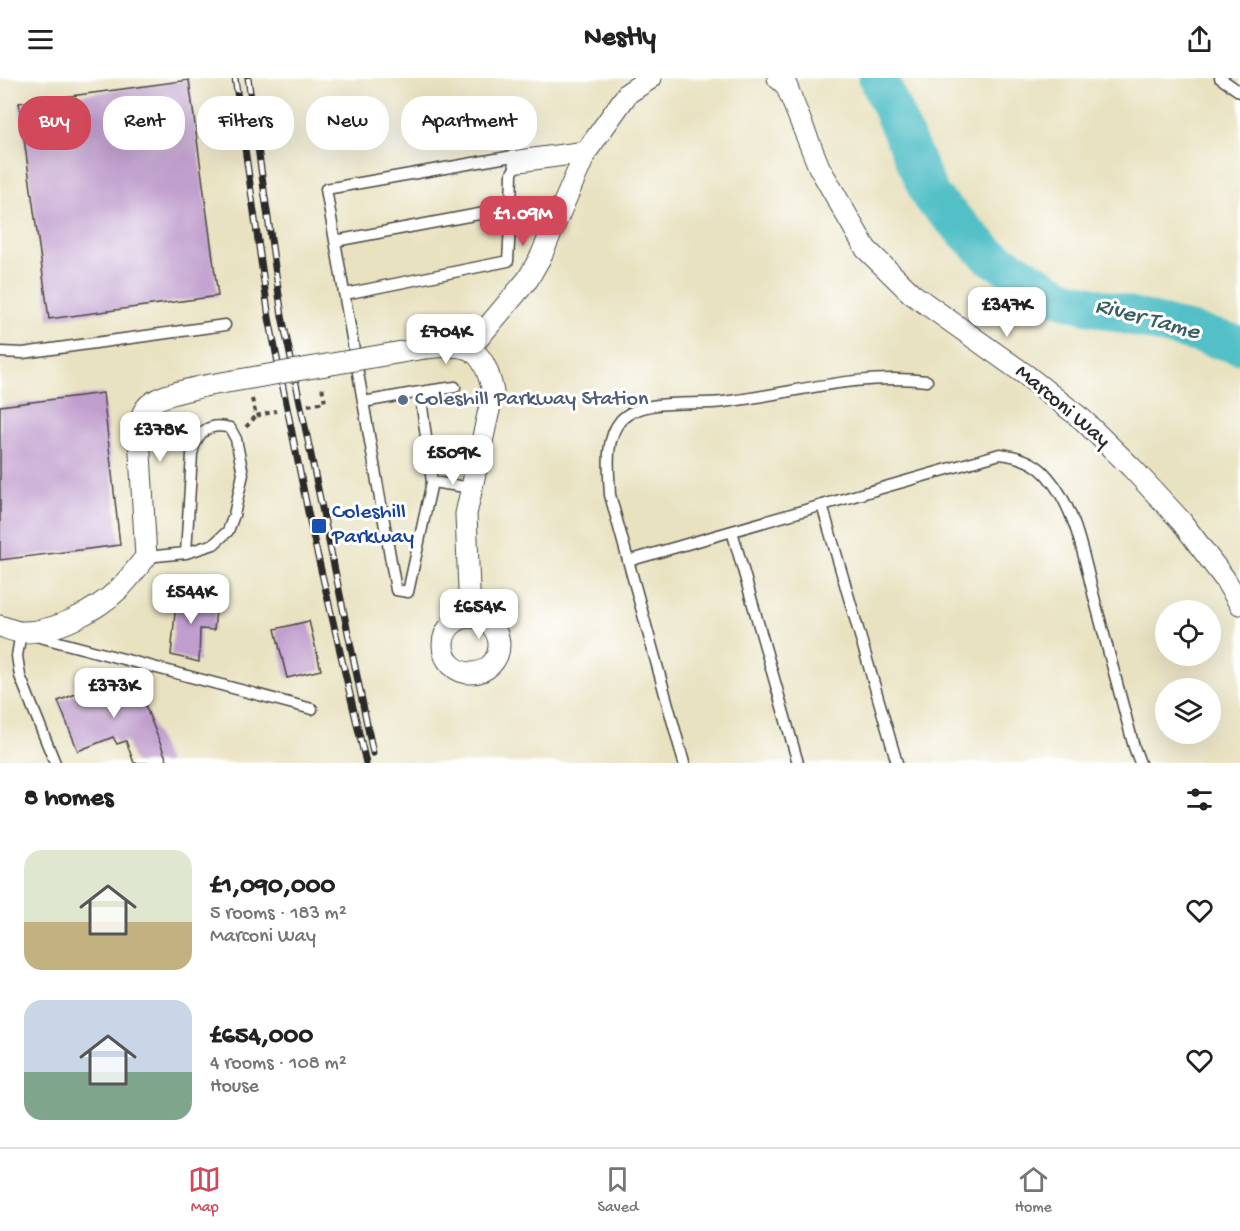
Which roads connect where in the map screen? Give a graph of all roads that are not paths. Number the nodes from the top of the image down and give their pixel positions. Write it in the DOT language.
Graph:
graph roads {
  1 [pos="651,78"];
  2 [pos="778,78"];
  3 [pos="1220,78"];
  4 [pos="1240,92"];
  5 [pos="586,152"];
  6 [pos="519,161"];
  7 [pos="511,208"];
  8 [pos="335,241"];
  9 [pos="345,294"];
  10 [pos="225,325"];
  11 [pos="470,348"];
  12 [pos="0,352"];
  13 [pos="927,381"];
  14 [pos="455,387"];
  15 [pos="420,392"];
  16 [pos="363,402"];
  17 [pos="432,482"];
  18 [pos="472,488"];
  19 [pos="822,505"];
  20 [pos="732,531"];
  21 [pos="186,553"];
  22 [pos="146,557"];
  23 [pos="628,561"];
  24 [pos="1240,604"];
  25 [pos="470,616"];
  26 [pos="0,626"];
  27 [pos="21,632"];
  28 [pos="312,709"];
  29 [pos="55,763"];
  30 [pos="684,763"];
  31 [pos="798,763"];
  32 [pos="897,763"];
  33 [pos="1140,763"];
  1 -- 5 [label="street"];
  2 -- 24 [label="street, Marconi Way"];
  3 -- 4 [label="lane"];
  5 -- 6 [label="street"];
  5 -- 11 [label="street"];
  6 -- 7 [label="lane"];
  6 -- 8 [label="lane"];
  7 -- 8 [label="lane"];
  7 -- 9 [label="lane"];
  8 -- 9 [label="lane"];
  9 -- 16 [label="lane"];
  10 -- 12 [label="lane"];
  11 -- 18 [label="street"];
  11 -- 22 [label="street, bridge"];
  13 -- 23 [label="lane"];
  14 -- 15 [label="lane"];
  15 -- 16 [label="lane"];
  15 -- 17 [label="lane"];
  16 -- 17 [label="lane"];
  17 -- 18 [label="lane"];
  18 -- 25 [label="street"];
  19 -- 20 [label="lane"];
  19 -- 32 [label="lane"];
  19 -- 33 [label="lane"];
  20 -- 23 [label="lane"];
  20 -- 31 [label="lane"];
  21 -- 21 [label="lane"];
  21 -- 22 [label="lane"];
  22 -- 27 [label="street"];
  23 -- 30 [label="lane"];
  26 -- 27 [label="street"];
  27 -- 28 [label="lane"];
  27 -- 29 [label="lane"];
}
